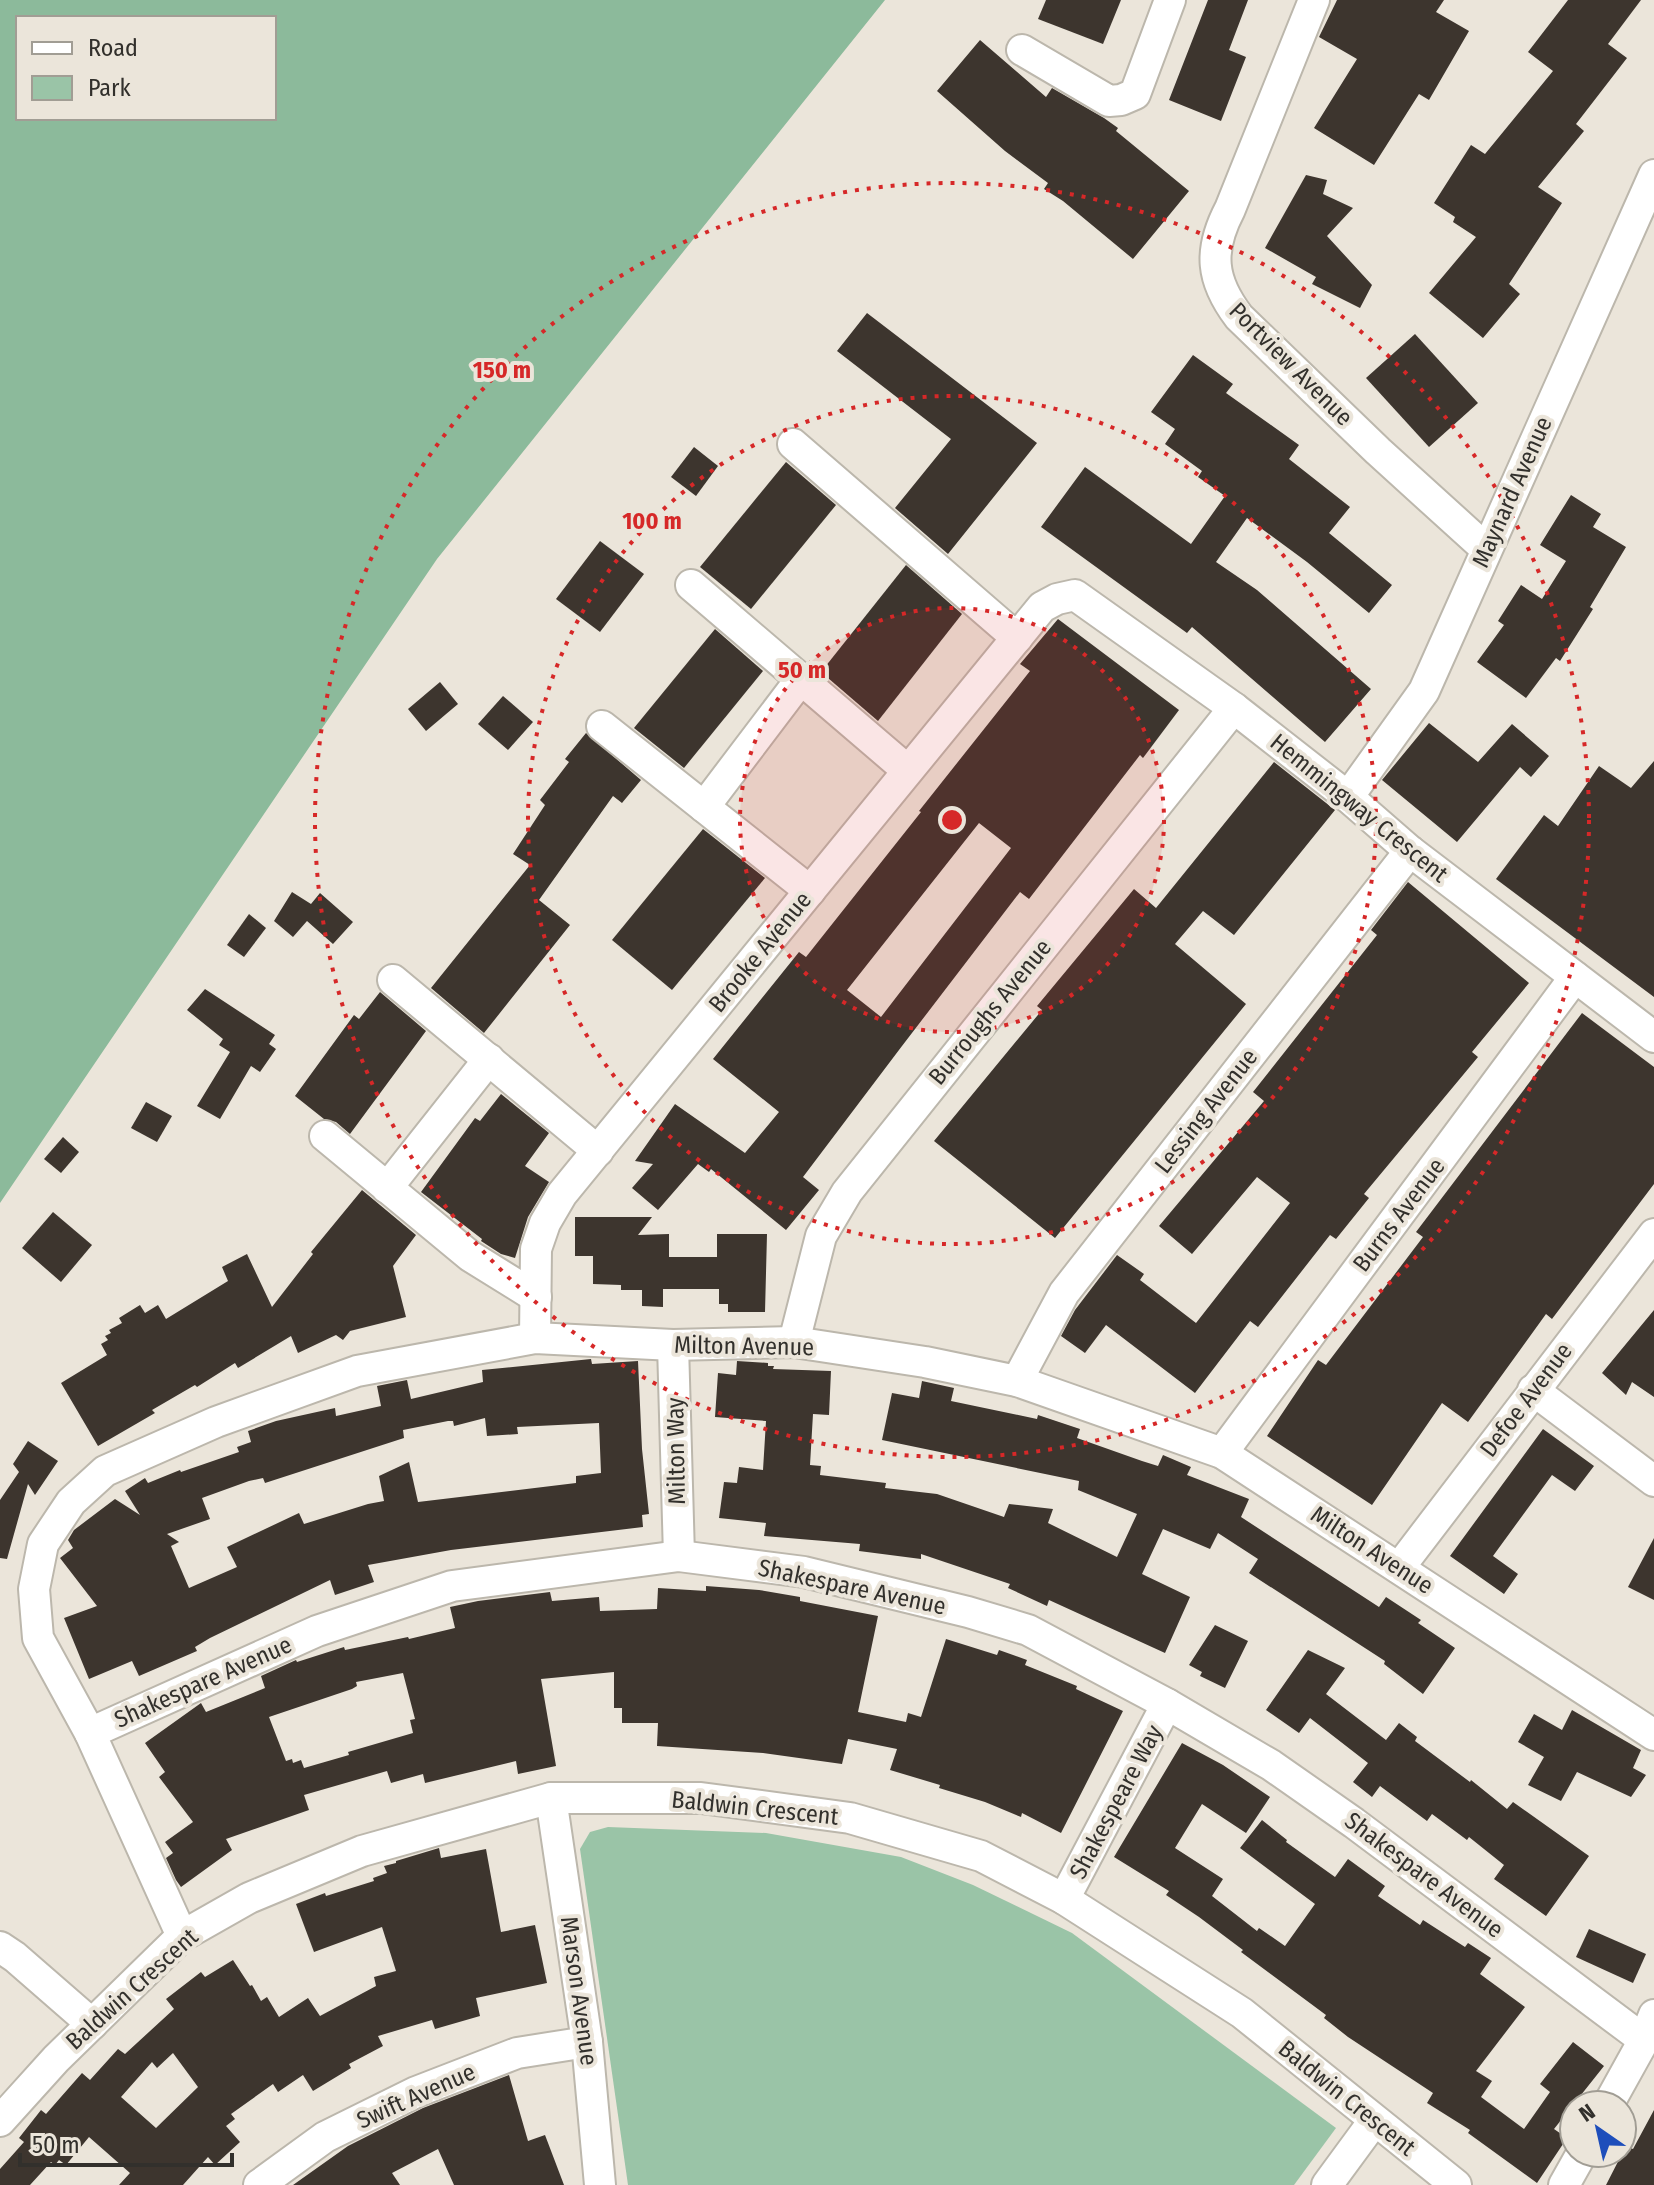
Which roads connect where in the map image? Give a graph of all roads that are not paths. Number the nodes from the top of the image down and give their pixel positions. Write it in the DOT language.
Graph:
graph roads {
  1 [pos="1170,0"];
  2 [pos="1314,0"];
  3 [pos="1022,50"];
  4 [pos="1654,175"];
  5 [pos="793,444"];
  6 [pos="1486,549"];
  7 [pos="691,585"];
  8 [pos="1057,599"];
  9 [pos="1017,638"];
  10 [pos="801,679"];
  11 [pos="1234,708"];
  12 [pos="602,726"];
  13 [pos="907,770"];
  14 [pos="1348,797"];
  15 [pos="704,807"];
  16 [pos="1410,851"];
  17 [pos="810,891"];
  18 [pos="1575,977"];
  19 [pos="393,980"];
  20 [pos="1654,1037"];
  21 [pos="489,1059"];
  22 [pos="325,1136"];
  23 [pos="598,1151"];
  24 [pos="387,1188"];
  25 [pos="1654,1234"];
  26 [pos="536,1297"];
  27 [pos="535,1338"];
  28 [pos="794,1342"];
  29 [pos="673,1345"];
  30 [pos="1017,1381"];
  31 [pos="1533,1390"];
  32 [pos="1222,1453"];
  33 [pos="1654,1481"];
  34 [pos="679,1556"];
  35 [pos="1399,1568"];
  36 [pos="1167,1704"];
  37 [pos="90,1733"];
  38 [pos="1654,1735"];
  39 [pos="551,1798"];
  40 [pos="1064,1899"];
  41 [pos="182,1936"];
  42 [pos="0,1947"];
  43 [pos="92,2024"];
  44 [pos="1649,2027"];
  45 [pos="587,2042"];
  46 [pos="1616,2089"];
  47 [pos="0,2121"];
  48 [pos="1374,2121"];
  49 [pos="259,2185"];
  50 [pos="600,2185"];
  51 [pos="1327,2185"];
  52 [pos="1456,2185"];
  1 -- 3 [label="street"];
  2 -- 6 [label="street, Portview Avenue"];
  4 -- 6 [label="street, Maynard Avenue"];
  5 -- 9 [label="street"];
  6 -- 14 [label="street, Maynard Avenue"];
  7 -- 10 [label="street"];
  8 -- 9 [label="street, Brooke Avenue"];
  8 -- 11 [label="street, Hemmingway Crescent"];
  9 -- 13 [label="street, Brooke Avenue"];
  10 -- 13 [label="street"];
  10 -- 15 [label="street"];
  11 -- 14 [label="street, Hemmingway Crescent"];
  11 -- 28 [label="street, Burroughs Avenue"];
  12 -- 15 [label="street"];
  13 -- 17 [label="street, Brooke Avenue"];
  14 -- 16 [label="street, Hemmingway Crescent"];
  15 -- 17 [label="street"];
  16 -- 18 [label="street, Hemmingway Crescent"];
  16 -- 30 [label="street, Lessing Avenue"];
  17 -- 23 [label="street, Brooke Avenue"];
  18 -- 20 [label="street, Hemmingway Crescent"];
  18 -- 32 [label="street, Burns Avenue"];
  19 -- 21 [label="street"];
  21 -- 23 [label="street"];
  21 -- 24 [label="street"];
  22 -- 24 [label="street"];
  23 -- 26 [label="street, Brooke Avenue"];
  24 -- 26 [label="street"];
  25 -- 31 [label="street, Defoe Avenue"];
  26 -- 27 [label="street, Brooke Avenue"];
  27 -- 29 [label="street, Milton Avenue"];
  27 -- 37 [label="street, Milton Avenue"];
  28 -- 29 [label="street, Milton Avenue"];
  28 -- 30 [label="street, Milton Avenue"];
  29 -- 34 [label="street, Milton Way"];
  30 -- 32 [label="street, Milton Avenue"];
  31 -- 33 [label="street"];
  31 -- 35 [label="street, Defoe Avenue"];
  32 -- 35 [label="street, Milton Avenue"];
  34 -- 36 [label="street, Shakespare Avenue"];
  34 -- 37 [label="street, Shakespare Avenue"];
  35 -- 38 [label="street, Milton Avenue"];
  36 -- 40 [label="street, Shakespeare Way"];
  36 -- 44 [label="street, Shakespare Avenue"];
  37 -- 41 [label="street, Shakespare Avenue"];
  39 -- 40 [label="street, Baldwin Crescent"];
  39 -- 41 [label="street, Baldwin Crescent"];
  39 -- 45 [label="street, Marson Avenue"];
  40 -- 48 [label="street, Baldwin Crescent"];
  41 -- 43 [label="street, Baldwin Crescent"];
  42 -- 43 [label="street"];
  43 -- 47 [label="street, Baldwin Crescent"];
  44 -- 46 [label="street"];
  45 -- 49 [label="street, Swift Avenue"];
  45 -- 50 [label="street, Marson Avenue"];
  48 -- 51 [label="street"];
  48 -- 52 [label="street, Baldwin Crescent"];
}
